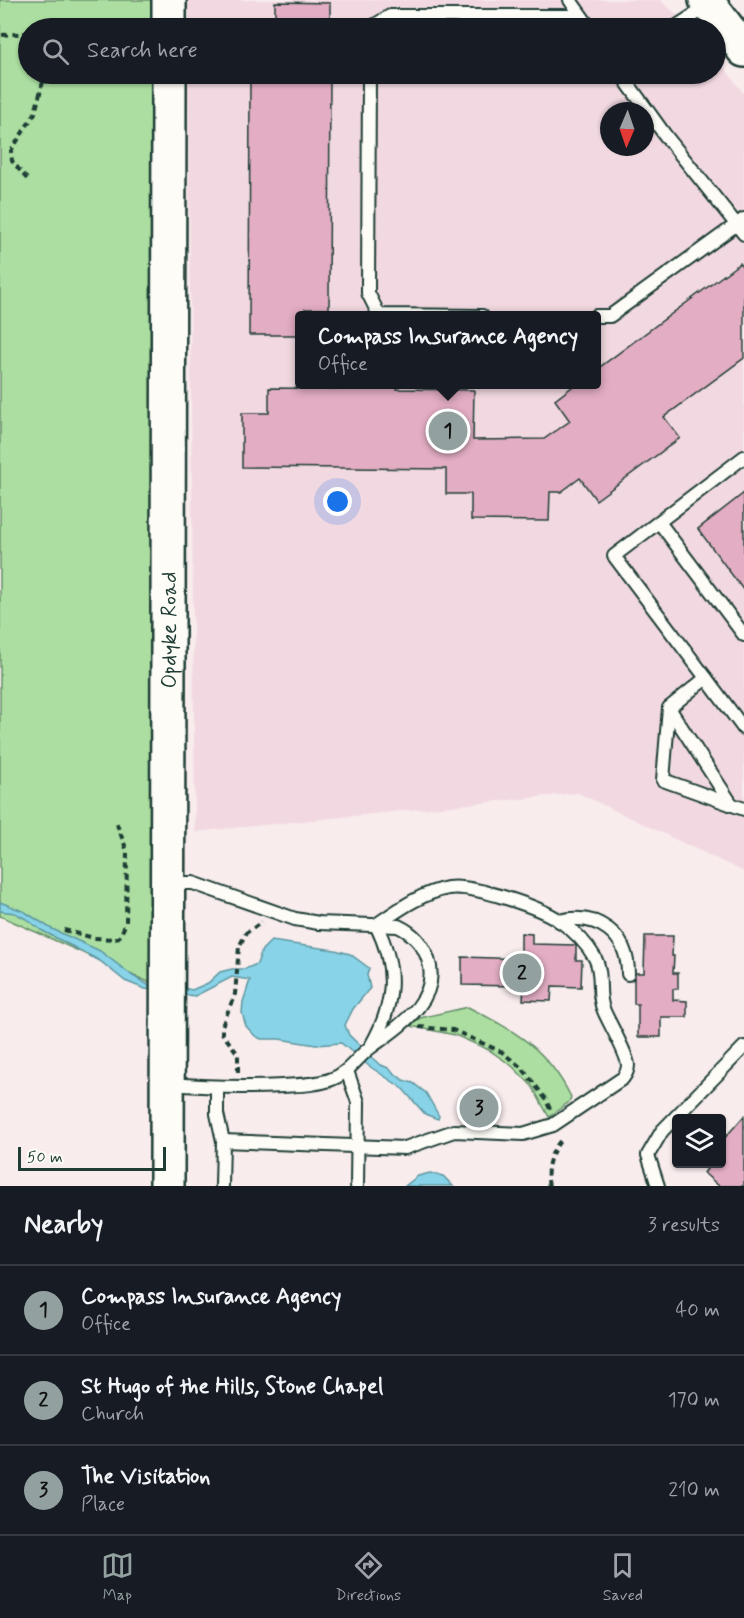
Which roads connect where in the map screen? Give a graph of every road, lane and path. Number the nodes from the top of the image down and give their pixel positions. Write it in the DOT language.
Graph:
graph roads {
  1 [pos="169,0"];
  2 [pos="570,0"];
  3 [pos="708,2"];
  4 [pos="581,16"];
  5 [pos="169,18"];
  6 [pos="387,18"];
  7 [pos="687,18"];
  8 [pos="720,18"];
  9 [pos="726,26"];
  10 [pos="18,33"];
  11 [pos="2,34"];
  12 [pos="744,50"];
  13 [pos="42,84"];
  14 [pos="169,84"];
  15 [pos="369,84"];
  16 [pos="628,84"];
  17 [pos="27,179"];
  18 [pos="741,226"];
  19 [pos="378,311"];
  20 [pos="603,316"];
  21 [pos="744,457"];
  22 [pos="658,522"];
  23 [pos="744,635"];
  24 [pos="706,678"];
  25 [pos="669,708"];
  26 [pos="744,729"];
  27 [pos="738,807"];
  28 [pos="115,819"];
  29 [pos="168,883"];
  30 [pos="269,911"];
  31 [pos="559,921"];
  32 [pos="375,925"];
  33 [pos="64,930"];
  34 [pos="628,974"];
  35 [pos="398,1026"];
  36 [pos="744,1047"];
  37 [pos="369,1048"];
  38 [pos="347,1071"];
  39 [pos="168,1084"];
  40 [pos="217,1087"];
  41 [pos="238,1088"];
  42 [pos="563,1119"];
  43 [pos="223,1142"];
  44 [pos="358,1146"];
  45 [pos="167,1186"];
  46 [pos="222,1186"];
  47 [pos="357,1186"];
  48 [pos="549,1186"];
  49 [pos="658,1186"];
  1 -- 5 [label="main road"];
  2 -- 4 [label="lane"];
  3 -- 7 [label="lane"];
  3 -- 8 [label="main road"];
  4 -- 6 [label="lane"];
  9 -- 12 [label="main road"];
  10 -- 11 [label="path"];
  13 -- 17 [label="path"];
  14 -- 29 [label="main road, Opdyke Road"];
  15 -- 19 [label="lane"];
  16 -- 18 [label="lane"];
  18 -- 20 [label="lane"];
  21 -- 22 [label="lane"];
  22 -- 23 [label="lane"];
  22 -- 24 [label="lane"];
  24 -- 25 [label="lane"];
  24 -- 26 [label="lane"];
  25 -- 27 [label="lane"];
  25 -- 27 [label="lane"];
  28 -- 33 [label="path"];
  29 -- 30 [label="lane"];
  29 -- 39 [label="main road, Opdyke Road"];
  30 -- 32 [label="lane"];
  30 -- 41 [label="path"];
  31 -- 32 [label="lane"];
  31 -- 34 [label="lane"];
  31 -- 42 [label="lane"];
  32 -- 35 [label="lane"];
  32 -- 37 [label="lane"];
  35 -- 37 [label="lane"];
  35 -- 42 [label="path"];
  36 -- 49 [label="lane"];
  37 -- 38 [label="lane"];
  38 -- 41 [label="lane"];
  38 -- 44 [label="lane"];
  39 -- 40 [label="lane"];
  39 -- 45 [label="main road, Opdyke Road"];
  40 -- 41 [label="lane"];
  40 -- 43 [label="lane"];
  42 -- 44 [label="lane"];
  42 -- 48 [label="path"];
  43 -- 44 [label="lane"];
  43 -- 46 [label="lane"];
  44 -- 47 [label="lane"];
}
